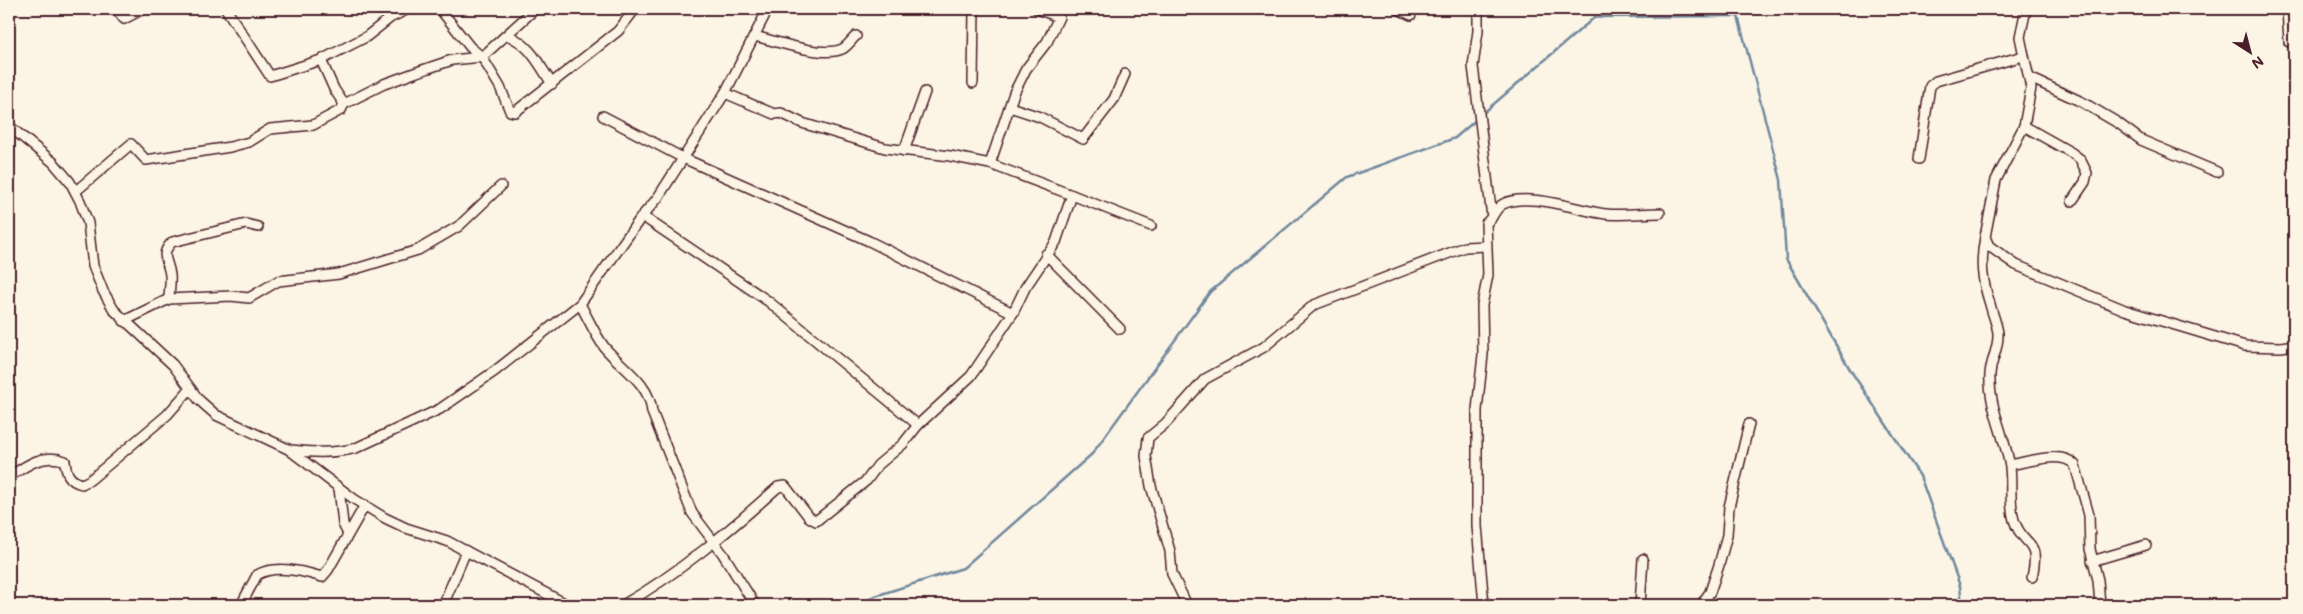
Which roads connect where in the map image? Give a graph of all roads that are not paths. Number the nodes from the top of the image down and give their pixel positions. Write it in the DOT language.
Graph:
graph roads {
  1 [pos="116,9"];
  2 [pos="143,9"];
  3 [pos="226,9"];
  4 [pos="408,9"];
  5 [pos="440,9"];
  6 [pos="534,9"];
  7 [pos="631,9"];
  8 [pos="768,9"];
  9 [pos="974,9"];
  10 [pos="1037,9"];
  11 [pos="1398,9"];
  12 [pos="1478,9"];
  13 [pos="2026,9"];
  14 [pos="2287,9"];
  15 [pos="1411,15"];
  16 [pos="506,35"];
  17 [pos="755,36"];
  18 [pos="856,36"];
  19 [pos="2289,42"];
  20 [pos="2023,56"];
  21 [pos="482,57"];
  22 [pos="321,60"];
  23 [pos="1125,74"];
  24 [pos="2030,78"];
  25 [pos="974,83"];
  26 [pos="552,84"];
  27 [pos="925,92"];
  28 [pos="725,93"];
  29 [pos="344,104"];
  30 [pos="1010,106"];
  31 [pos="603,116"];
  32 [pos="9,126"];
  33 [pos="2024,126"];
  34 [pos="904,151"];
  35 [pos="683,158"];
  36 [pos="1918,159"];
  37 [pos="990,164"];
  38 [pos="2217,172"];
  39 [pos="501,186"];
  40 [pos="76,191"];
  41 [pos="1072,195"];
  42 [pos="2072,201"];
  43 [pos="1660,213"];
  44 [pos="642,216"];
  45 [pos="1493,218"];
  46 [pos="1151,226"];
  47 [pos="258,227"];
  48 [pos="1985,237"];
  49 [pos="1486,246"];
  50 [pos="1046,254"];
  51 [pos="169,299"];
  52 [pos="580,304"];
  53 [pos="1013,313"];
  54 [pos="124,321"];
  55 [pos="1120,329"];
  56 [pos="2294,346"];
  57 [pos="190,389"];
  58 [pos="918,424"];
  59 [pos="1750,424"];
  60 [pos="288,449"];
  61 [pos="2010,465"];
  62 [pos="9,477"];
  63 [pos="339,488"];
  64 [pos="365,505"];
  65 [pos="348,534"];
  66 [pos="713,542"];
  67 [pos="2146,545"];
  68 [pos="466,551"];
  69 [pos="1643,559"];
  70 [pos="2092,561"];
  71 [pos="2032,577"];
  72 [pos="241,605"];
  73 [pos="443,605"];
  74 [pos="568,605"];
  75 [pos="623,605"];
  76 [pos="755,605"];
  77 [pos="1187,605"];
  78 [pos="1484,605"];
  79 [pos="1640,605"];
  80 [pos="1701,605"];
  81 [pos="2100,605"];
  1 -- 2 [label="street"];
  3 -- 22 [label="street"];
  4 -- 22 [label="street"];
  5 -- 21 [label="street"];
  6 -- 16 [label="street"];
  7 -- 26 [label="street"];
  8 -- 17 [label="street"];
  9 -- 25 [label="street"];
  10 -- 30 [label="street"];
  11 -- 15 [label="street"];
  12 -- 45 [label="street"];
  13 -- 20 [label="street"];
  14 -- 19 [label="street"];
  16 -- 21 [label="street"];
  16 -- 26 [label="street"];
  17 -- 18 [label="street"];
  17 -- 28 [label="street"];
  20 -- 24 [label="street"];
  20 -- 36 [label="street"];
  21 -- 26 [label="street"];
  21 -- 29 [label="street"];
  22 -- 29 [label="street"];
  23 -- 30 [label="street"];
  24 -- 33 [label="street"];
  24 -- 38 [label="street"];
  27 -- 34 [label="street"];
  28 -- 34 [label="street"];
  28 -- 35 [label="street"];
  29 -- 40 [label="street"];
  30 -- 37 [label="street"];
  31 -- 35 [label="street"];
  32 -- 40 [label="street"];
  33 -- 42 [label="street"];
  33 -- 48 [label="street"];
  34 -- 37 [label="street"];
  35 -- 44 [label="street"];
  35 -- 53 [label="street"];
  37 -- 41 [label="street"];
  39 -- 51 [label="street"];
  40 -- 54 [label="street"];
  41 -- 46 [label="street"];
  41 -- 50 [label="street"];
  43 -- 45 [label="street"];
  44 -- 52 [label="street"];
  44 -- 58 [label="street"];
  45 -- 49 [label="street"];
  47 -- 51 [label="street"];
  48 -- 56 [label="street"];
  48 -- 61 [label="street"];
  49 -- 77 [label="street"];
  49 -- 78 [label="street"];
  50 -- 53 [label="street"];
  50 -- 55 [label="street"];
  51 -- 54 [label="street"];
  52 -- 60 [label="street"];
  52 -- 66 [label="street"];
  53 -- 58 [label="street"];
  54 -- 57 [label="street"];
  57 -- 60 [label="street"];
  57 -- 62 [label="street"];
  58 -- 66 [label="street"];
  59 -- 80 [label="street"];
  60 -- 63 [label="street"];
  61 -- 70 [label="street"];
  61 -- 71 [label="street"];
  63 -- 64 [label="street"];
  63 -- 65 [label="street"];
  64 -- 65 [label="street"];
  64 -- 68 [label="street"];
  65 -- 72 [label="street"];
  66 -- 75 [label="street"];
  66 -- 76 [label="street"];
  67 -- 70 [label="street"];
  68 -- 73 [label="street"];
  68 -- 74 [label="street"];
  69 -- 79 [label="street"];
  70 -- 81 [label="street"];
}
